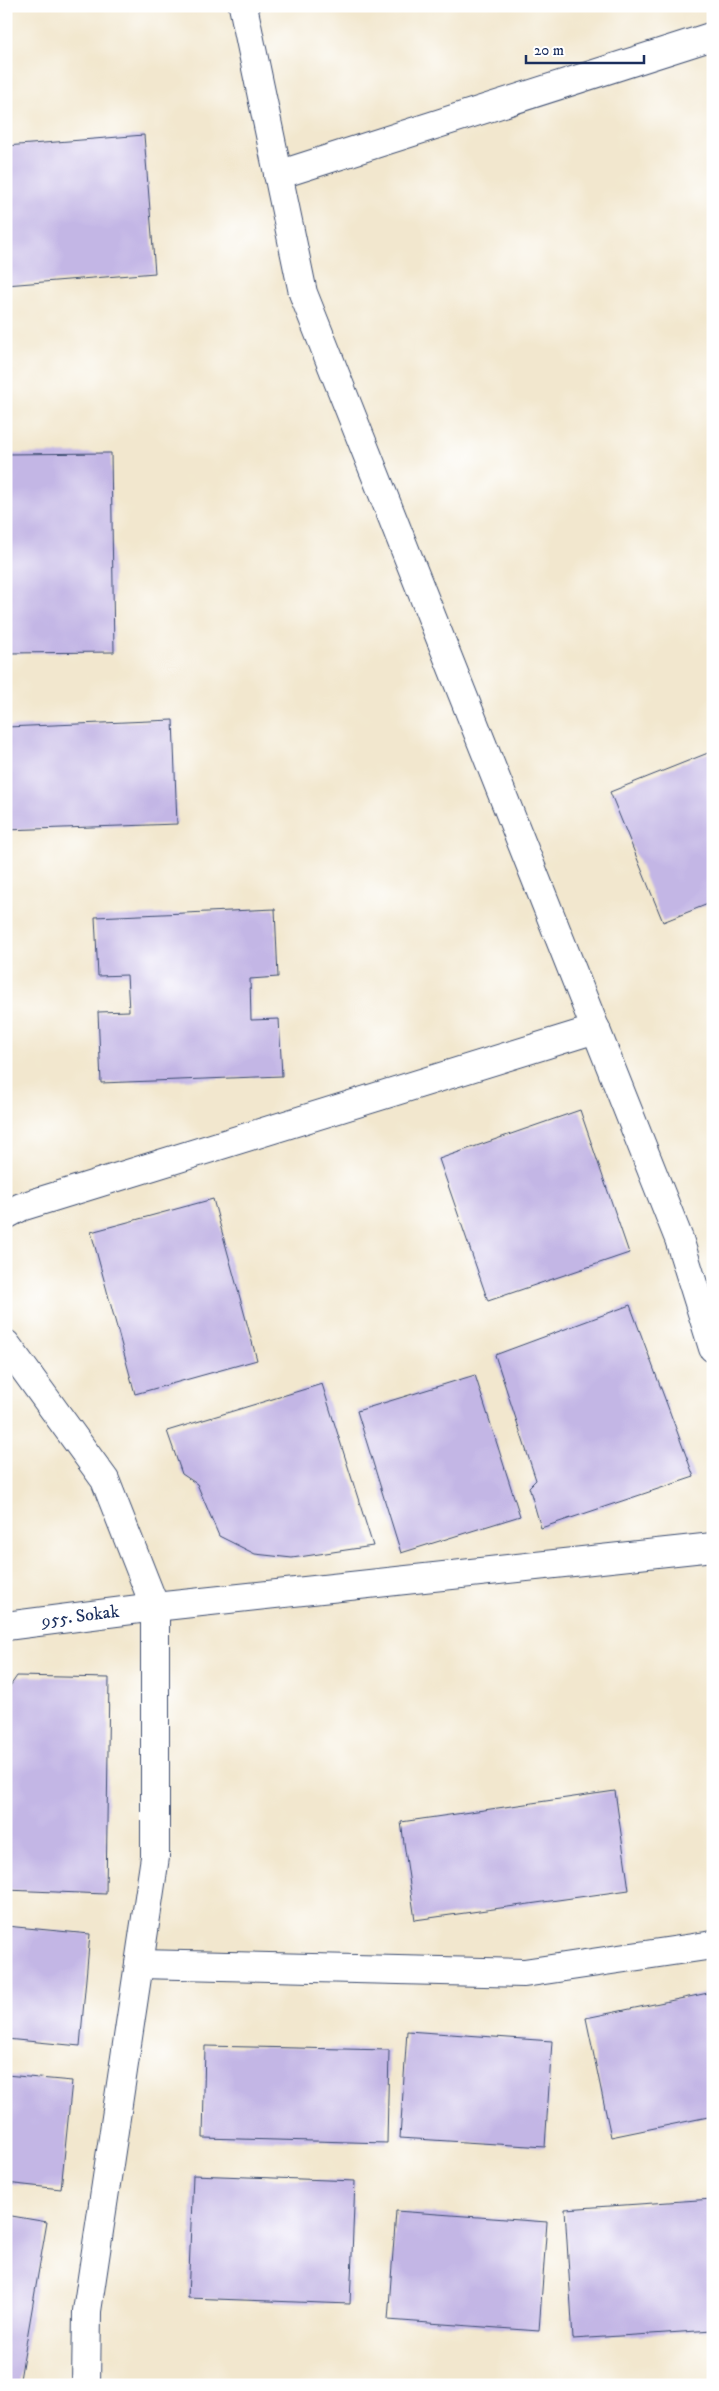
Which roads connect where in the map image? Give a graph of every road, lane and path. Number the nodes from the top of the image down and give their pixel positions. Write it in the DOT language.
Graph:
graph roads {
  1 [pos="242,6"];
  2 [pos="713,36"];
  3 [pos="278,175"];
  4 [pos="596,1029"];
  5 [pos="6,1215"];
  6 [pos="6,1344"];
  7 [pos="713,1348"];
  8 [pos="713,1546"];
  9 [pos="155,1607"];
  10 [pos="6,1626"];
  11 [pos="713,1945"];
  12 [pos="139,1964"];
  13 [pos="91,2384"];
  1 -- 3 [label="street"];
  2 -- 3 [label="street"];
  3 -- 4 [label="street"];
  4 -- 5 [label="street"];
  4 -- 7 [label="street"];
  6 -- 9 [label="street"];
  8 -- 9 [label="street, 955. Sokak"];
  9 -- 10 [label="street, 955. Sokak"];
  9 -- 12 [label="street"];
  11 -- 12 [label="street"];
  12 -- 13 [label="street"];
}
